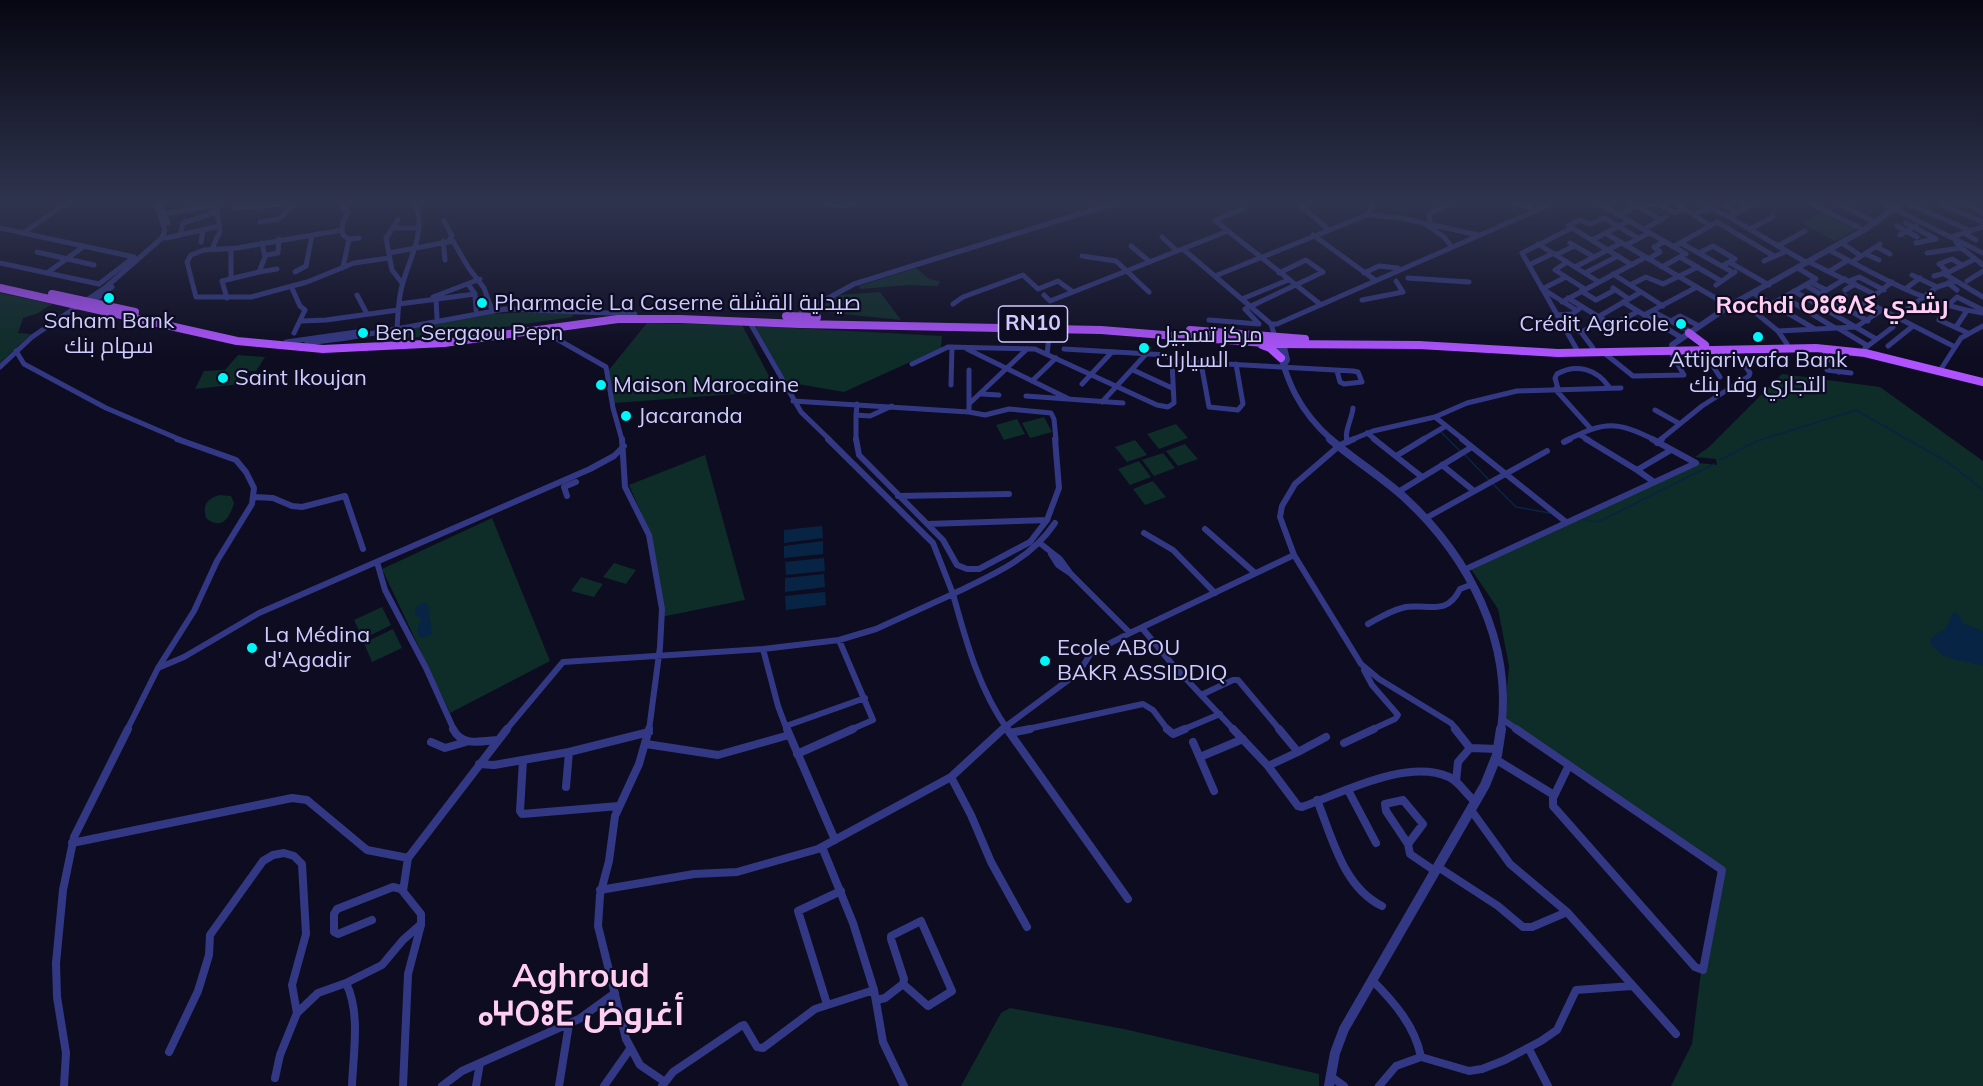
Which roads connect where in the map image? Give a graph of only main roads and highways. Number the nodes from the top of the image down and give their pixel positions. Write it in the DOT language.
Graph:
graph roads {
  1 [pos="0,282"];
  2 [pos="0,288"];
  3 [pos="104,294"];
  4 [pos="82,305"];
  5 [pos="105,305"];
  6 [pos="802,319"];
  7 [pos="1687,334"];
  8 [pos="1280,341"];
  9 [pos="1254,342"];
  10 [pos="1303,345"];
  11 [pos="1704,348"];
  12 [pos="1672,350"];
  13 [pos="1557,351"];
  14 [pos="1983,381"];
  1 -- 4 [label="main road, RN10"];
  2 -- 4 [label="main road, RN10"];
  3 -- 5 [label="main road"];
  4 -- 5 [label="main road, RN10"];
  4 -- 6 [label="main road, RN10"];
  5 -- 6 [label="main road, RN10"];
  6 -- 8 [label="main road, RN10"];
  6 -- 9 [label="main road, RN10"];
  7 -- 11 [label="main road"];
  8 -- 9 [label="main road, RN10"];
  8 -- 10 [label="main road, RN10"];
  8 -- 13 [label="main road, RN10"];
  9 -- 10 [label="main road"];
  10 -- 13 [label="main road, RN10"];
  11 -- 12 [label="main road, RN10"];
  11 -- 14 [label="main road, RN10"];
  11 -- 14 [label="main road, RN10"];
  12 -- 13 [label="main road, RN10"];
  12 -- 13 [label="main road, RN10"];
}
